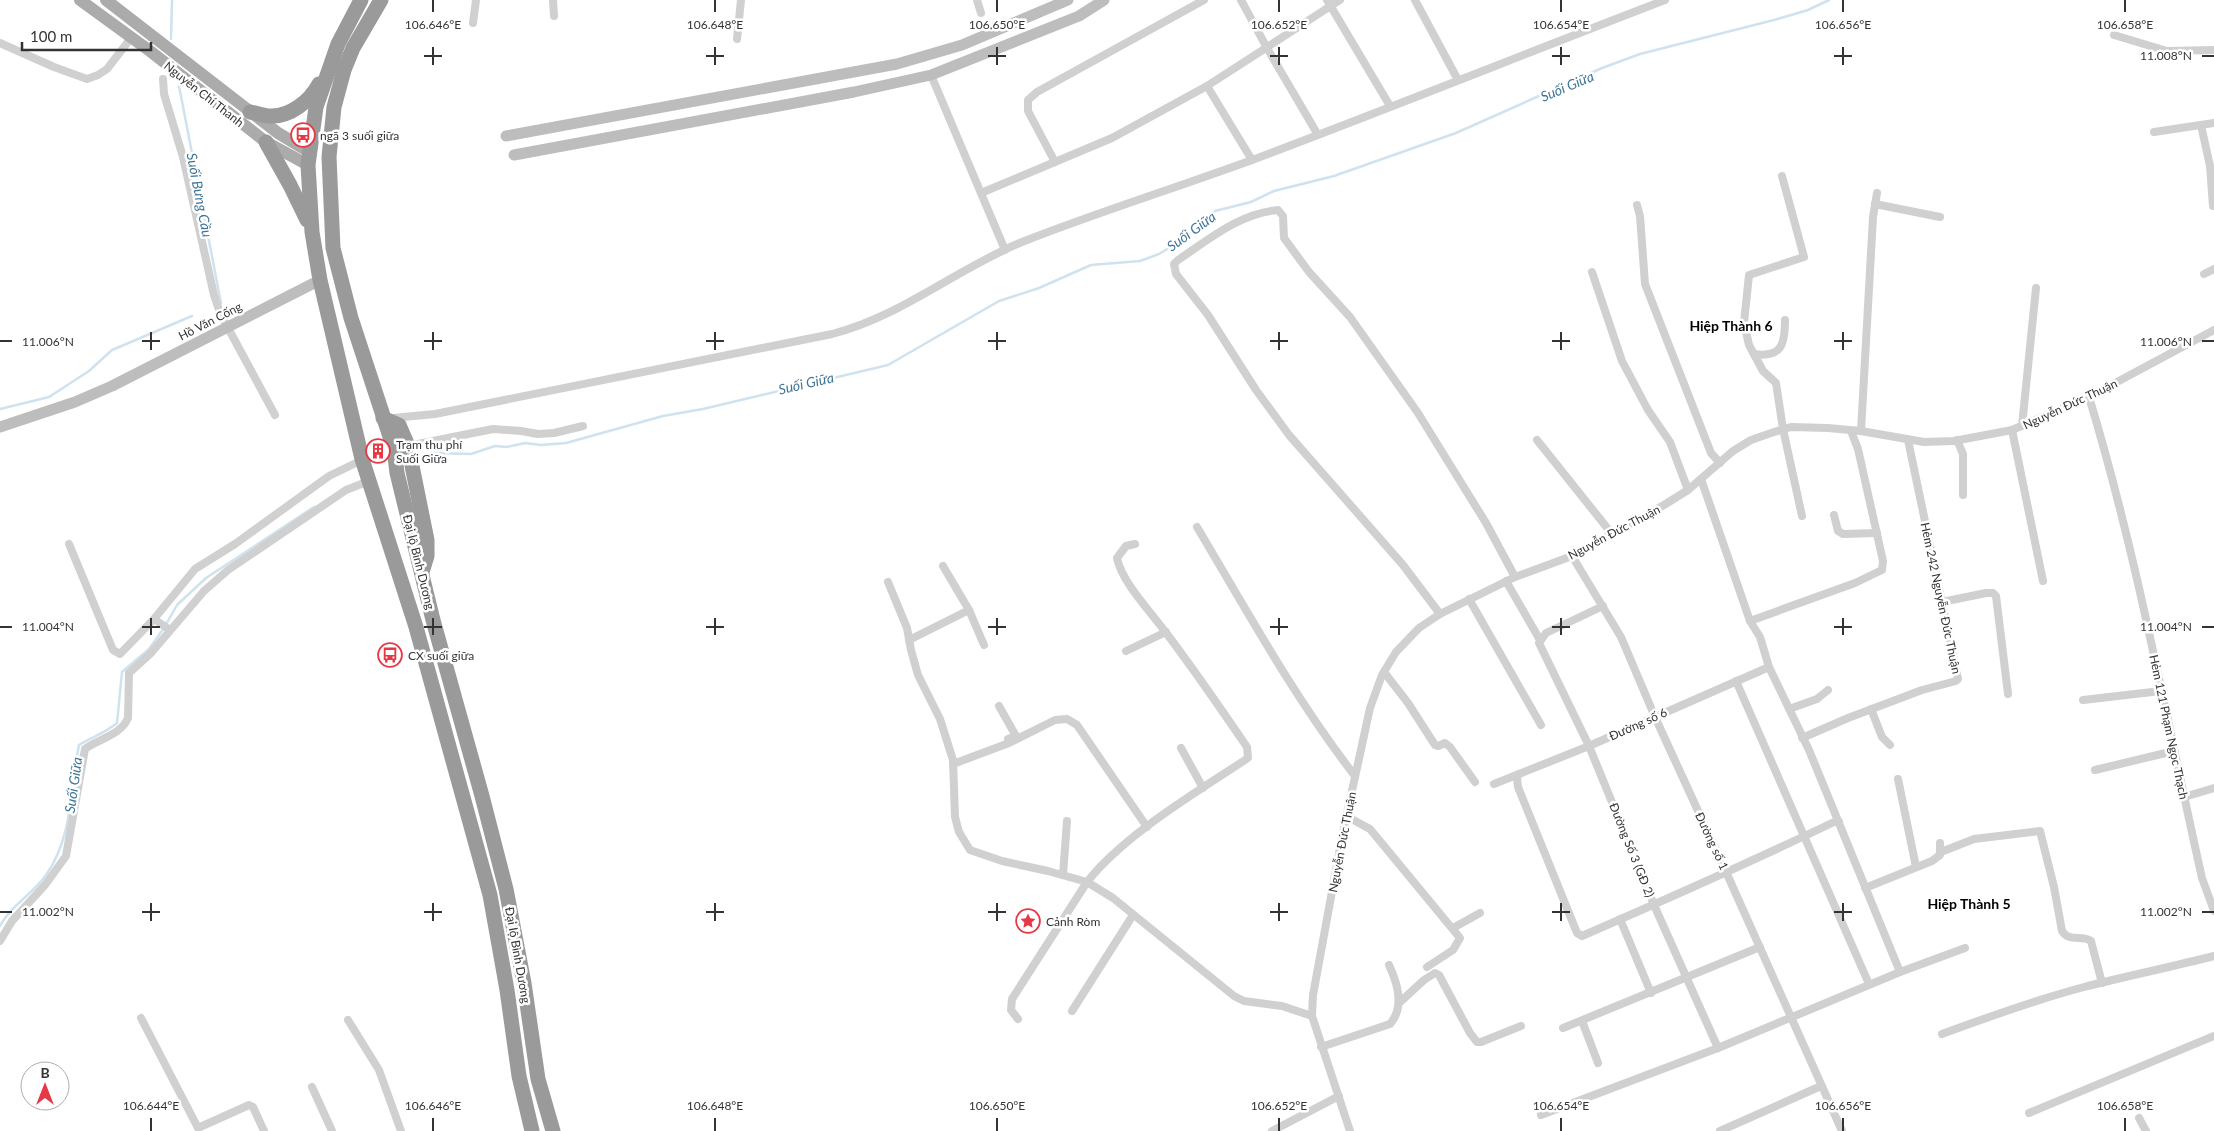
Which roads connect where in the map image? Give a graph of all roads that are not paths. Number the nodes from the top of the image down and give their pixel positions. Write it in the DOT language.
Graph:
graph roads {
  1 [pos="80,0"];
  2 [pos="106,0"];
  3 [pos="361,0"];
  4 [pos="381,0"];
  5 [pos="476,0"];
  6 [pos="553,0"];
  7 [pos="741,0"];
  8 [pos="977,0"];
  9 [pos="1068,0"];
  10 [pos="1104,0"];
  11 [pos="1204,0"];
  12 [pos="1242,0"];
  13 [pos="1340,0"];
  14 [pos="1415,0"];
  15 [pos="1665,0"];
  16 [pos="1329,3"];
  17 [pos="981,13"];
  18 [pos="554,16"];
  19 [pos="472,23"];
  20 [pos="2114,35"];
  21 [pos="132,38"];
  22 [pos="737,39"];
  23 [pos="0,43"];
  24 [pos="1267,48"];
  25 [pos="2214,50"];
  26 [pos="329,66"];
  27 [pos="931,75"];
  28 [pos="163,79"];
  29 [pos="1458,80"];
  30 [pos="1207,86"];
  31 [pos="1390,106"];
  32 [pos="250,112"];
  33 [pos="2214,123"];
  34 [pos="2201,125"];
  35 [pos="2154,132"];
  36 [pos="1318,134"];
  37 [pos="506,136"];
  38 [pos="266,142"];
  39 [pos="514,154"];
  40 [pos="308,158"];
  41 [pos="1252,160"];
  42 [pos="1055,162"];
  43 [pos="329,164"];
  44 [pos="1782,176"];
  45 [pos="982,193"];
  46 [pos="1877,193"];
  47 [pos="1875,204"];
  48 [pos="1637,205"];
  49 [pos="2212,206"];
  50 [pos="1940,217"];
  51 [pos="312,232"];
  52 [pos="1005,250"];
  53 [pos="2214,269"];
  54 [pos="339,272"];
  55 [pos="1592,272"];
  56 [pos="2204,274"];
  57 [pos="320,280"];
  58 [pos="2036,288"];
  59 [pos="1786,320"];
  60 [pos="228,327"];
  61 [pos="2214,330"];
  62 [pos="1754,354"];
  63 [pos="2089,397"];
  64 [pos="275,415"];
  65 [pos="383,418"];
  66 [pos="583,426"];
  67 [pos="2022,426"];
  68 [pos="0,427"];
  69 [pos="1783,429"];
  70 [pos="2012,430"];
  71 [pos="1851,431"];
  72 [pos="1861,431"];
  73 [pos="1537,440"];
  74 [pos="1908,440"];
  75 [pos="1957,440"];
  76 [pos="408,446"];
  77 [pos="358,462"];
  78 [pos="1720,463"];
  79 [pos="1701,479"];
  80 [pos="365,483"];
  81 [pos="1688,490"];
  82 [pos="1963,495"];
  83 [pos="1834,515"];
  84 [pos="1802,516"];
  85 [pos="1197,526"];
  86 [pos="1877,533"];
  87 [pos="1612,534"];
  88 [pos="69,544"];
  89 [pos="1135,544"];
  90 [pos="1572,556"];
  91 [pos="943,566"];
  92 [pos="422,574"];
  93 [pos="1514,577"];
  94 [pos="1506,581"];
  95 [pos="2042,581"];
  96 [pos="888,582"];
  97 [pos="1469,599"];
  98 [pos="1942,602"];
  99 [pos="1603,606"];
  100 [pos="969,610"];
  101 [pos="1440,614"];
  102 [pos="155,620"];
  103 [pos="1750,621"];
  104 [pos="169,630"];
  105 [pos="1166,632"];
  106 [pos="909,640"];
  107 [pos="1540,640"];
  108 [pos="984,645"];
  109 [pos="1126,651"];
  110 [pos="1769,667"];
  111 [pos="1384,672"];
  112 [pos="1736,681"];
  113 [pos="1828,690"];
  114 [pos="2161,691"];
  115 [pos="2008,694"];
  116 [pos="2082,700"];
  117 [pos="999,706"];
  118 [pos="1789,709"];
  119 [pos="1872,709"];
  120 [pos="1655,717"];
  121 [pos="1541,725"];
  122 [pos="1802,738"];
  123 [pos="1890,745"];
  124 [pos="1588,746"];
  125 [pos="1181,748"];
  126 [pos="2174,751"];
  127 [pos="953,762"];
  128 [pos="2095,770"];
  129 [pos="1519,774"];
  130 [pos="1355,776"];
  131 [pos="1898,779"];
  132 [pos="1475,782"];
  133 [pos="1494,784"];
  134 [pos="1203,788"];
  135 [pos="2214,788"];
  136 [pos="2184,797"];
  137 [pos="1346,816"];
  138 [pos="1067,821"];
  139 [pos="1839,822"];
  140 [pos="1147,827"];
  141 [pos="1803,837"];
  142 [pos="1940,844"];
  143 [pos="1941,852"];
  144 [pos="1916,867"];
  145 [pos="1727,874"];
  146 [pos="1063,875"];
  147 [pos="1087,882"];
  148 [pos="1865,888"];
  149 [pos="1654,905"];
  150 [pos="2214,911"];
  151 [pos="1480,913"];
  152 [pos="1133,915"];
  153 [pos="1620,919"];
  154 [pos="1454,928"];
  155 [pos="0,941"];
  156 [pos="1760,947"];
  157 [pos="1965,948"];
  158 [pos="2214,956"];
  159 [pos="1389,965"];
  160 [pos="1426,967"];
  161 [pos="1900,972"];
  162 [pos="1687,979"];
  163 [pos="2102,983"];
  164 [pos="1869,984"];
  165 [pos="1651,993"];
  166 [pos="1399,1003"];
  167 [pos="1072,1011"];
  168 [pos="1312,1016"];
  169 [pos="1792,1016"];
  170 [pos="141,1018"];
  171 [pos="1018,1019"];
  172 [pos="348,1020"];
  173 [pos="1582,1021"];
  174 [pos="1521,1026"];
  175 [pos="1563,1028"];
  176 [pos="1942,1034"];
  177 [pos="2214,1036"];
  178 [pos="1321,1047"];
  179 [pos="1718,1048"];
  180 [pos="1598,1063"];
  181 [pos="1821,1086"];
  182 [pos="312,1087"];
  183 [pos="1339,1096"];
  184 [pos="2029,1113"];
  185 [pos="1542,1115"];
  186 [pos="2139,1118"];
  187 [pos="2145,1130"];
  188 [pos="264,1131"];
  189 [pos="332,1131"];
  190 [pos="401,1131"];
  191 [pos="532,1131"];
  192 [pos="552,1131"];
  193 [pos="1272,1131"];
  194 [pos="1350,1131"];
  195 [pos="1720,1131"];
  196 [pos="1842,1131"];
  1 -- 21 [label="main road, Nguyễn Chí Thanh"];
  2 -- 32 [label="main road, Nguyễn Chí Thanh"];
  3 -- 26 [label="highway, Đại lộ Bình Dương"];
  4 -- 43 [label="highway, Đại lộ Bình Dương"];
  5 -- 19 [label="street"];
  6 -- 18 [label="street"];
  7 -- 22 [label="street"];
  8 -- 17 [label="street"];
  9 -- 37 [label="street"];
  10 -- 27 [label="street"];
  11 -- 42 [label="street"];
  12 -- 24 [label="street"];
  13 -- 16 [label="street"];
  14 -- 29 [label="street"];
  15 -- 29 [label="street"];
  16 -- 24 [label="street"];
  16 -- 31 [label="street"];
  20 -- 25 [label="street"];
  21 -- 23 [label="street"];
  21 -- 38 [label="main road, Nguyễn Chí Thanh"];
  24 -- 30 [label="street"];
  24 -- 36 [label="street"];
  26 -- 32 [label="highway"];
  26 -- 40 [label="highway, Đại lộ Bình Dương"];
  27 -- 39 [label="street"];
  27 -- 45 [label="street"];
  28 -- 60 [label="street"];
  29 -- 31 [label="street"];
  30 -- 41 [label="street"];
  30 -- 42 [label="street"];
  31 -- 36 [label="street"];
  32 -- 40 [label="main road, Nguyễn Chí Thanh"];
  33 -- 34 [label="street"];
  34 -- 35 [label="street"];
  34 -- 49 [label="street"];
  36 -- 41 [label="street"];
  38 -- 40 [label="main road, Nguyễn Chí Thanh"];
  38 -- 51 [label="highway"];
  40 -- 43 [label="highway"];
  40 -- 51 [label="highway, Đại lộ Bình Dương"];
  41 -- 52 [label="street"];
  42 -- 45 [label="street"];
  43 -- 54 [label="highway, Đại lộ Bình Dương"];
  44 -- 62 [label="street"];
  45 -- 52 [label="street"];
  46 -- 47 [label="street"];
  47 -- 50 [label="street"];
  47 -- 72 [label="street"];
  48 -- 78 [label="street"];
  51 -- 57 [label="highway, Đại lộ Bình Dương"];
  52 -- 65 [label="street"];
  53 -- 56 [label="street"];
  54 -- 57 [label="highway"];
  54 -- 65 [label="highway, Đại lộ Bình Dương"];
  55 -- 81 [label="street"];
  57 -- 60 [label="street, Hồ Văn Cống"];
  57 -- 77 [label="highway, Đại lộ Bình Dương"];
  58 -- 67 [label="street"];
  59 -- 62 [label="street"];
  60 -- 64 [label="street"];
  60 -- 68 [label="street, Hồ Văn Cống"];
  61 -- 63 [label="street, Nguyễn Đức Thuận"];
  62 -- 69 [label="street"];
  63 -- 67 [label="street, Nguyễn Đức Thuận"];
  63 -- 114 [label="street, Hẻm 121 Phạm Ngọc Thạch"];
  65 -- 76 [label="highway"];
  65 -- 92 [label="highway, Đại lộ Bình Dương"];
  66 -- 76 [label="street"];
  67 -- 70 [label="street, Nguyễn Đức Thuận"];
  69 -- 71 [label="street, Nguyễn Đức Thuận"];
  69 -- 78 [label="street, Nguyễn Đức Thuận"];
  69 -- 84 [label="street"];
  70 -- 75 [label="street, Nguyễn Đức Thuận"];
  70 -- 95 [label="street"];
  71 -- 72 [label="street, Nguyễn Đức Thuận"];
  71 -- 86 [label="street"];
  72 -- 74 [label="street, Nguyễn Đức Thuận"];
  73 -- 87 [label="street"];
  74 -- 75 [label="street, Nguyễn Đức Thuận"];
  74 -- 98 [label="street, Hẻm 242 Nguyễn Đức Thuận"];
  75 -- 82 [label="street"];
  76 -- 92 [label="highway"];
  77 -- 80 [label="highway, Đại lộ Bình Dương"];
  77 -- 102 [label="street"];
  78 -- 79 [label="street, Nguyễn Đức Thuận"];
  79 -- 81 [label="street, Nguyễn Đức Thuận"];
  79 -- 103 [label="street"];
  80 -- 104 [label="street"];
  80 -- 191 [label="highway, Đại lộ Bình Dương"];
  81 -- 87 [label="street, Nguyễn Đức Thuận"];
  83 -- 86 [label="street"];
  85 -- 130 [label="street"];
  86 -- 103 [label="street"];
  87 -- 90 [label="street, Nguyễn Đức Thuận"];
  88 -- 102 [label="street"];
  89 -- 105 [label="street"];
  90 -- 93 [label="street, Nguyễn Đức Thuận"];
  90 -- 99 [label="street, Đường số 1"];
  91 -- 100 [label="street"];
  92 -- 192 [label="highway, Đại lộ Bình Dương"];
  93 -- 94 [label="street, Nguyễn Đức Thuận"];
  93 -- 101 [label="street"];
  94 -- 97 [label="street, Nguyễn Đức Thuận"];
  94 -- 107 [label="street, Đường Số 3 (GĐ 2)"];
  96 -- 106 [label="street"];
  97 -- 101 [label="street, Nguyễn Đức Thuận"];
  97 -- 121 [label="street"];
  98 -- 115 [label="street"];
  98 -- 119 [label="street, Hẻm 242 Nguyễn Đức Thuận"];
  99 -- 107 [label="street"];
  99 -- 120 [label="street, Đường số 1"];
  100 -- 106 [label="street"];
  100 -- 108 [label="street"];
  101 -- 111 [label="street, Nguyễn Đức Thuận"];
  102 -- 104 [label="street"];
  103 -- 110 [label="street"];
  104 -- 155 [label="street"];
  105 -- 109 [label="street"];
  105 -- 134 [label="street"];
  106 -- 127 [label="street"];
  107 -- 124 [label="street, Đường Số 3 (GĐ 2)"];
  110 -- 112 [label="street, Đường số 6"];
  110 -- 118 [label="street"];
  111 -- 130 [label="street, Nguyễn Đức Thuận"];
  111 -- 132 [label="street"];
  112 -- 120 [label="street, Đường số 6"];
  112 -- 141 [label="street"];
  113 -- 118 [label="street"];
  114 -- 116 [label="street"];
  114 -- 126 [label="street, Hẻm 121 Phạm Ngọc Thạch"];
  117 -- 127 [label="street"];
  118 -- 122 [label="street"];
  119 -- 122 [label="street, Hẻm 242 Nguyễn Đức Thuận"];
  119 -- 123 [label="street"];
  120 -- 124 [label="street, Đường số 6"];
  120 -- 145 [label="street, Đường số 1"];
  122 -- 139 [label="street"];
  124 -- 129 [label="street, Đường số 6"];
  124 -- 149 [label="street, Đường Số 3 (GĐ 2)"];
  125 -- 134 [label="street"];
  126 -- 128 [label="street"];
  126 -- 136 [label="street, Hẻm 121 Phạm Ngọc Thạch"];
  127 -- 140 [label="street"];
  127 -- 146 [label="street"];
  129 -- 133 [label="street, Đường số 6"];
  129 -- 153 [label="street"];
  130 -- 137 [label="street, Nguyễn Đức Thuận"];
  131 -- 144 [label="street"];
  134 -- 140 [label="street"];
  135 -- 136 [label="street"];
  136 -- 150 [label="street, Hẻm 121 Phạm Ngọc Thạch"];
  137 -- 154 [label="street"];
  137 -- 168 [label="street, Nguyễn Đức Thuận"];
  138 -- 146 [label="street"];
  139 -- 141 [label="street"];
  139 -- 148 [label="street"];
  140 -- 147 [label="street"];
  141 -- 145 [label="street"];
  141 -- 164 [label="street"];
  142 -- 143 [label="street"];
  143 -- 144 [label="street"];
  143 -- 163 [label="street"];
  144 -- 148 [label="street"];
  145 -- 149 [label="street"];
  145 -- 156 [label="street, Đường số 1"];
  146 -- 147 [label="street"];
  147 -- 152 [label="street"];
  147 -- 171 [label="street"];
  148 -- 161 [label="street"];
  149 -- 153 [label="street"];
  149 -- 162 [label="street, Đường Số 3 (GĐ 2)"];
  151 -- 154 [label="street"];
  152 -- 167 [label="street"];
  152 -- 168 [label="street"];
  153 -- 165 [label="street"];
  154 -- 160 [label="street"];
  156 -- 162 [label="street"];
  156 -- 169 [label="street, Đường số 1"];
  157 -- 161 [label="street"];
  158 -- 163 [label="street"];
  159 -- 166 [label="street"];
  161 -- 164 [label="street"];
  162 -- 165 [label="street"];
  162 -- 179 [label="street, Đường Số 3 (GĐ 2)"];
  163 -- 176 [label="street"];
  164 -- 169 [label="street"];
  165 -- 173 [label="street"];
  166 -- 174 [label="street"];
  166 -- 178 [label="street"];
  168 -- 178 [label="street, Nguyễn Đức Thuận"];
  169 -- 179 [label="street"];
  169 -- 181 [label="street, Đường số 1"];
  170 -- 188 [label="street"];
  172 -- 190 [label="street"];
  173 -- 175 [label="street"];
  173 -- 180 [label="street"];
  177 -- 184 [label="street"];
  178 -- 183 [label="street, Nguyễn Đức Thuận"];
  179 -- 185 [label="street"];
  181 -- 195 [label="street"];
  181 -- 196 [label="street, Đường số 1"];
  182 -- 189 [label="street"];
  183 -- 193 [label="street"];
  183 -- 194 [label="street, Nguyễn Đức Thuận"];
  186 -- 187 [label="street"];
}
